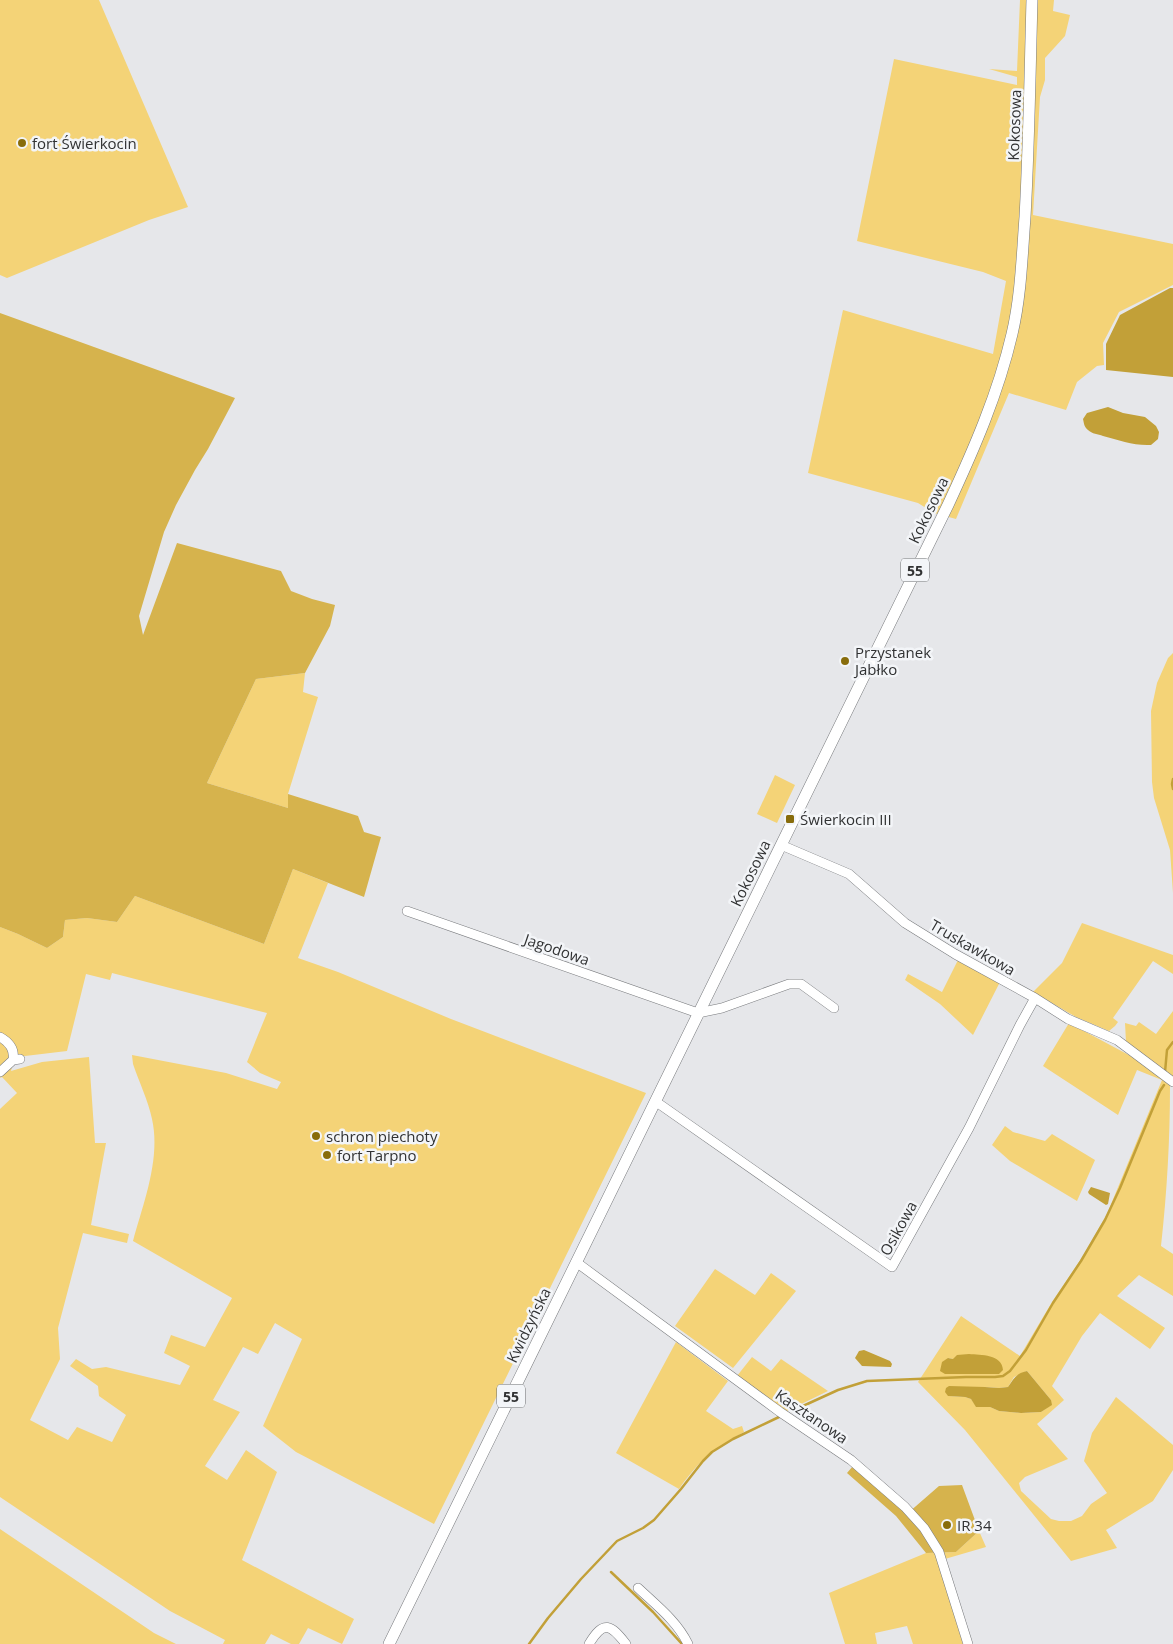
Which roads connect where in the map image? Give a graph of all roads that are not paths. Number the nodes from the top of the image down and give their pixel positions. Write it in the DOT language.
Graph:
graph roads {
  1 [pos="1032,0"];
  2 [pos="781,845"];
  3 [pos="407,912"];
  4 [pos="1035,998"];
  5 [pos="834,1008"];
  6 [pos="698,1014"];
  7 [pos="0,1037"];
  8 [pos="0,1072"];
  9 [pos="1173,1082"];
  10 [pos="655,1101"];
  11 [pos="576,1262"];
  12 [pos="638,1588"];
  13 [pos="389,1644"];
  14 [pos="589,1644"];
  15 [pos="626,1644"];
  16 [pos="688,1644"];
  17 [pos="968,1644"];
  1 -- 2 [label="main road, Kokosowa / 55"];
  2 -- 4 [label="street, Truskawkowa"];
  2 -- 6 [label="main road, Kokosowa / 55"];
  3 -- 6 [label="street, Jagodowa"];
  4 -- 9 [label="street, Truskawkowa"];
  4 -- 10 [label="street, Osikowa"];
  5 -- 6 [label="street"];
  6 -- 10 [label="main road, Kokosowa / 55"];
  7 -- 8 [label="street"];
  10 -- 11 [label="main road, Kwidzyńska / 55"];
  11 -- 13 [label="main road, Kwidzyńska / 55"];
  11 -- 17 [label="street, Kasztanowa"];
  12 -- 16 [label="street"];
  14 -- 15 [label="street"];
}
